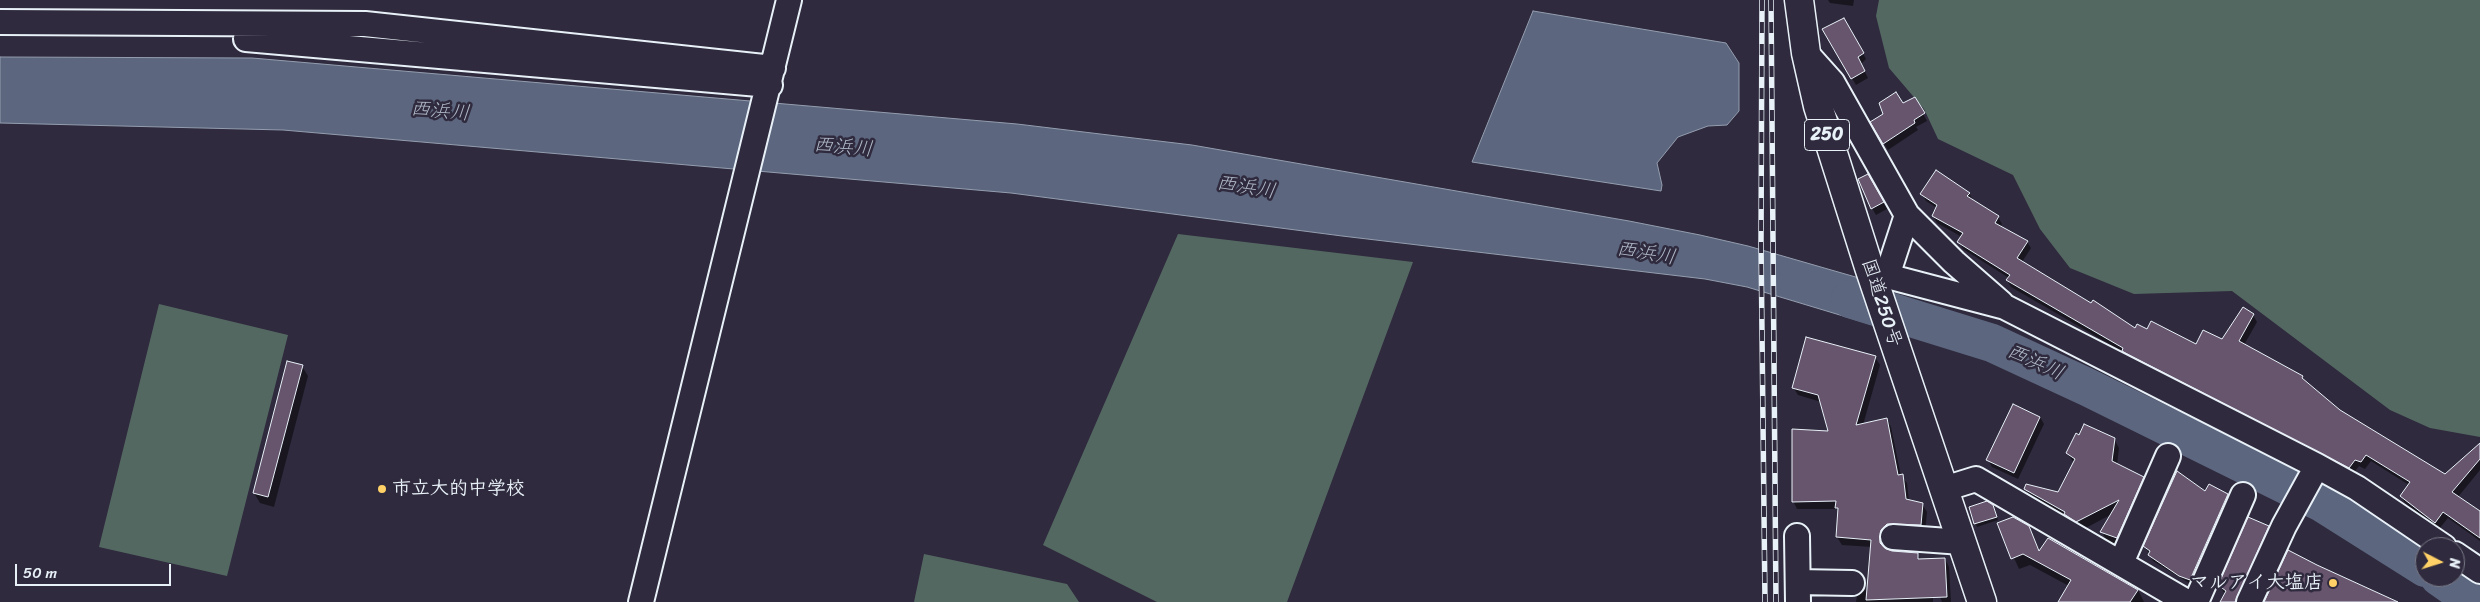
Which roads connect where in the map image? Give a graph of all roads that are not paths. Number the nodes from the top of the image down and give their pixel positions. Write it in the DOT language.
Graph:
graph roads {
  1 [pos="789,0"];
  2 [pos="1799,0"];
  3 [pos="0,22"];
  4 [pos="0,35"];
  5 [pos="1806,53"];
  6 [pos="772,77"];
  7 [pos="1907,214"];
  8 [pos="1878,271"];
  9 [pos="2005,307"];
  10 [pos="2168,456"];
  11 [pos="2314,470"];
  12 [pos="1944,490"];
  13 [pos="2243,495"];
  14 [pos="1797,536"];
  15 [pos="1893,537"];
  16 [pos="2429,537"];
  17 [pos="1962,542"];
  18 [pos="2465,561"];
  19 [pos="2121,564"];
  20 [pos="2480,571"];
  21 [pos="1852,584"];
  22 [pos="1798,592"];
  23 [pos="641,602"];
  24 [pos="1982,602"];
  25 [pos="2187,602"];
  26 [pos="2196,602"];
  27 [pos="2249,602"];
  1 -- 6 [label="street"];
  2 -- 5 [label="highway, 国道250号 / 250"];
  3 -- 6 [label="street"];
  4 -- 6 [label="street"];
  5 -- 7 [label="street"];
  5 -- 8 [label="highway, 国道250号 / 250"];
  6 -- 23 [label="street"];
  7 -- 8 [label="street"];
  7 -- 9 [label="street"];
  8 -- 9 [label="street"];
  8 -- 12 [label="highway, 国道250号 / 250"];
  9 -- 11 [label="street"];
  10 -- 19 [label="street"];
  11 -- 16 [label="street"];
  11 -- 27 [label="street"];
  12 -- 17 [label="highway, 国道250号 / 250"];
  12 -- 19 [label="street"];
  13 -- 26 [label="street"];
  14 -- 22 [label="street"];
  15 -- 17 [label="street"];
  17 -- 24 [label="highway, 国道250号 / 250"];
  18 -- 20 [label="street"];
  19 -- 25 [label="street"];
  21 -- 22 [label="street"];
}
